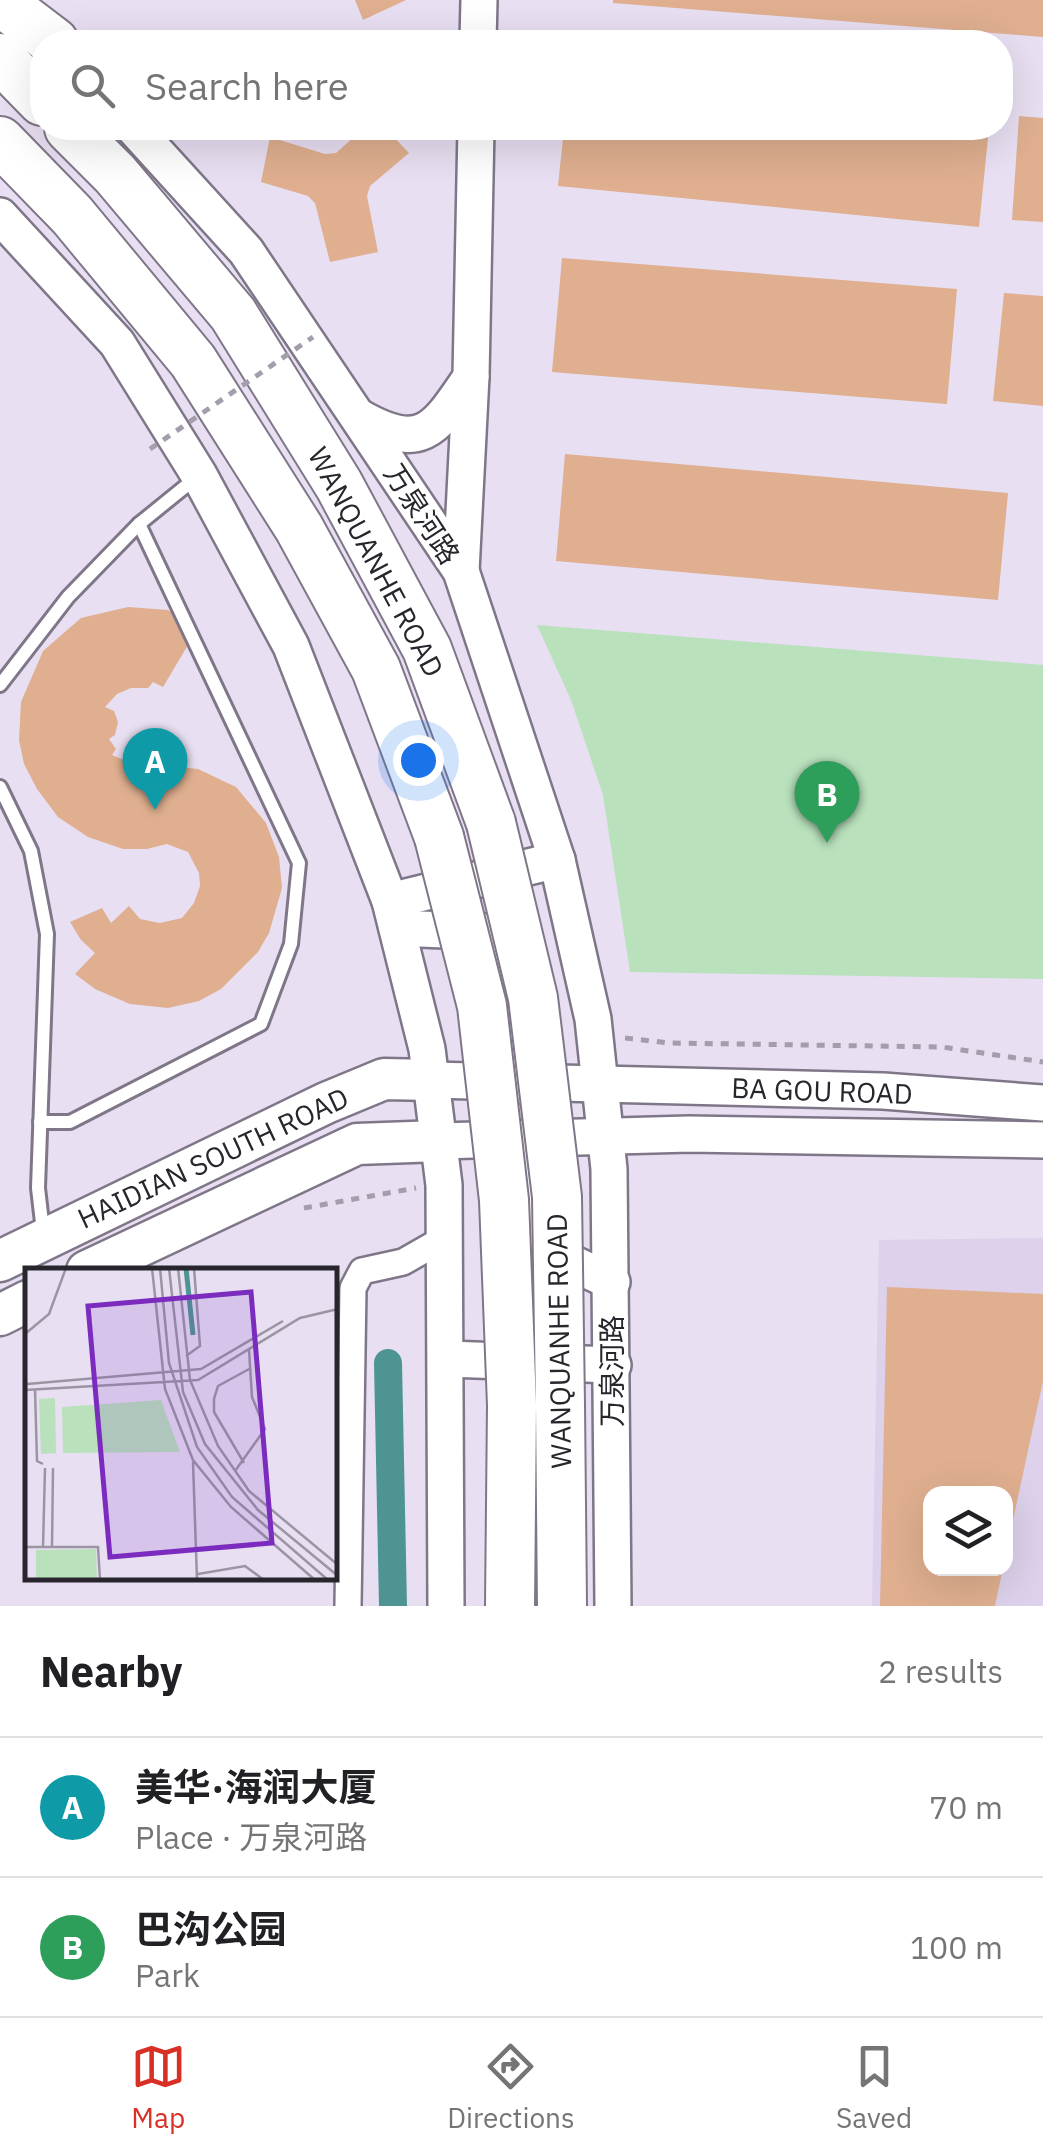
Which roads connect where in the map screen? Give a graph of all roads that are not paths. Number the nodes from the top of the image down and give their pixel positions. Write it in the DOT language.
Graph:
graph roads {
  1 [pos="15,0"];
  2 [pos="479,0"];
  3 [pos="0,1"];
  4 [pos="39,30"];
  5 [pos="44,30"];
  6 [pos="478,30"];
  7 [pos="0,58"];
  8 [pos="30,89"];
  9 [pos="81,140"];
  10 [pos="145,140"];
  11 [pos="476,140"];
  12 [pos="0,141"];
  13 [pos="0,216"];
  14 [pos="471,376"];
  15 [pos="359,417"];
  16 [pos="200,475"];
  17 [pos="139,524"];
  18 [pos="461,571"];
  19 [pos="0,685"];
  20 [pos="0,787"];
  21 [pos="558,860"];
  22 [pos="394,914"];
  23 [pos="432,1080"];
  24 [pos="521,1082"];
  25 [pos="601,1084"];
  26 [pos="1043,1103"];
  27 [pos="40,1122"];
  28 [pos="607,1136"];
  29 [pos="528,1138"];
  30 [pos="1043,1140"];
  31 [pos="439,1142"];
  32 [pos="44,1238"];
  33 [pos="445,1238"];
  34 [pos="0,1262"];
  35 [pos="92,1268"];
  36 [pos="612,1282"];
  37 [pos="25,1302"];
  38 [pos="0,1315"];
  39 [pos="447,1359"];
  40 [pos="613,1364"];
  41 [pos="348,1606"];
  42 [pos="446,1606"];
  43 [pos="510,1606"];
  44 [pos="562,1606"];
  45 [pos="612,1606"];
  1 -- 5 [label="street"];
  2 -- 6 [label="street"];
  3 -- 4 [label="highway"];
  7 -- 8 [label="highway"];
  9 -- 44 [label="highway, WANQUANHE ROAD, bridge"];
  10 -- 15 [label="street, 万泉河路"];
  11 -- 14 [label="street"];
  12 -- 43 [label="highway, WANQUANHE ROAD, bridge"];
  13 -- 16 [label="street"];
  14 -- 15 [label="street"];
  14 -- 18 [label="street"];
  15 -- 18 [label="street, 万泉河路"];
  16 -- 17 [label="lane"];
  16 -- 22 [label="street"];
  17 -- 19 [label="lane"];
  17 -- 27 [label="lane"];
  18 -- 21 [label="street, 万泉河路"];
  20 -- 27 [label="lane"];
  21 -- 22 [label="street"];
  21 -- 25 [label="street, 万泉河路"];
  22 -- 23 [label="street"];
  22 -- 24 [label="street"];
  23 -- 24 [label="street, BA GOU ROAD"];
  23 -- 31 [label="street"];
  23 -- 32 [label="main road, HAIDIAN SOUTH ROAD"];
  24 -- 25 [label="street, BA GOU ROAD"];
  24 -- 29 [label="street"];
  25 -- 26 [label="street, BA GOU ROAD"];
  25 -- 28 [label="street, 万泉河路"];
  27 -- 32 [label="lane"];
  28 -- 29 [label="street, BA GOU ROAD"];
  28 -- 30 [label="street, BA GOU ROAD"];
  28 -- 36 [label="street, 万泉河路"];
  29 -- 31 [label="street, BA GOU ROAD"];
  29 -- 36 [label="street"];
  31 -- 33 [label="street"];
  31 -- 35 [label="main road, HAIDIAN SOUTH ROAD"];
  32 -- 34 [label="main road, HAIDIAN SOUTH ROAD"];
  33 -- 39 [label="street"];
  33 -- 41 [label="street"];
  36 -- 40 [label="street, 万泉河路"];
  37 -- 38 [label="main road"];
  39 -- 40 [label="street"];
  39 -- 42 [label="street"];
  40 -- 45 [label="street, 万泉河路"];
}
